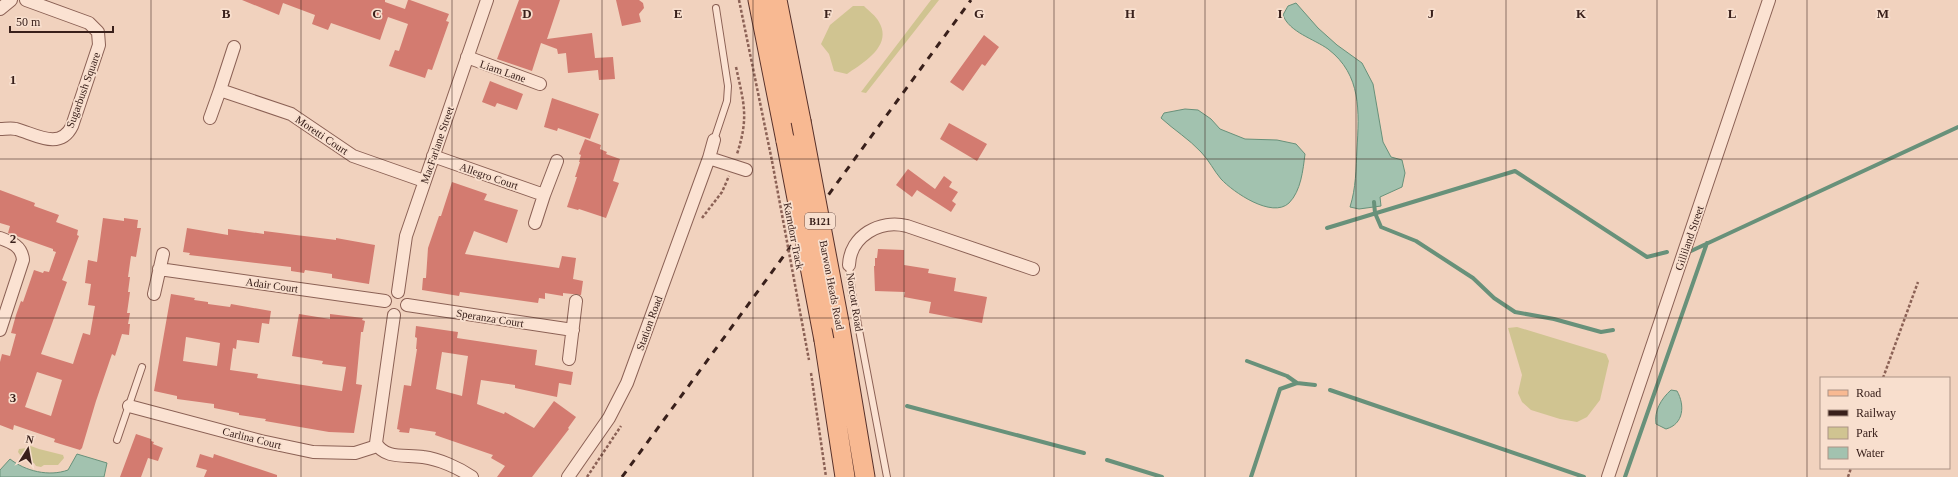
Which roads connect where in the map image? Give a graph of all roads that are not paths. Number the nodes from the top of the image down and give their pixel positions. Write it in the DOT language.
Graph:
graph roads {
  1 [pos="11,0"];
  2 [pos="26,0"];
  3 [pos="485,0"];
  4 [pos="758,0"];
  5 [pos="777,0"];
  6 [pos="1769,0"];
  7 [pos="716,8"];
  8 [pos="0,9"];
  9 [pos="234,47"];
  10 [pos="466,57"];
  11 [pos="540,84"];
  12 [pos="220,90"];
  13 [pos="210,118"];
  14 [pos="0,129"];
  15 [pos="714,140"];
  16 [pos="433,156"];
  17 [pos="709,158"];
  18 [pos="557,160"];
  19 [pos="746,170"];
  20 [pos="424,181"];
  21 [pos="544,195"];
  22 [pos="535,223"];
  23 [pos="0,238"];
  24 [pos="163,254"];
  25 [pos="849,265"];
  26 [pos="159,269"];
  27 [pos="1033,270"];
  28 [pos="398,292"];
  29 [pos="154,294"];
  30 [pos="385,301"];
  31 [pos="576,301"];
  32 [pos="407,305"];
  33 [pos="394,315"];
  34 [pos="0,330"];
  35 [pos="573,330"];
  36 [pos="569,359"];
  37 [pos="142,367"];
  38 [pos="129,406"];
  39 [pos="117,440"];
  40 [pos="377,446"];
  41 [pos="472,477"];
  42 [pos="568,477"];
  43 [pos="845,477"];
  44 [pos="865,477"];
  45 [pos="887,477"];
  46 [pos="1608,477"];
  1 -- 8 [label="street"];
  2 -- 14 [label="street, Sugarbush Square"];
  3 -- 10 [label="street, MacFarlane Street"];
  4 -- 43 [label="main road, Barwon Heads Road / B121, bridge"];
  5 -- 44 [label="main road, Barwon Heads Road / B121, bridge"];
  6 -- 46 [label="street, Gilliland Street"];
  7 -- 15 [label="lane, Station Road"];
  9 -- 12 [label="street"];
  10 -- 11 [label="street, Liam Lane"];
  10 -- 16 [label="street, MacFarlane Street"];
  12 -- 13 [label="street"];
  12 -- 20 [label="street, Moretti Court"];
  15 -- 17 [label="street, Station Road"];
  16 -- 20 [label="street, MacFarlane Street"];
  16 -- 21 [label="street, Allegro Court"];
  17 -- 19 [label="street"];
  17 -- 42 [label="street, Station Road"];
  18 -- 21 [label="street"];
  20 -- 28 [label="street, MacFarlane Street"];
  21 -- 22 [label="street"];
  23 -- 34 [label="street"];
  24 -- 26 [label="street"];
  25 -- 27 [label="street, Norcott Road"];
  25 -- 45 [label="lane, Norcott Road"];
  26 -- 29 [label="street"];
  26 -- 30 [label="street, Adair Court"];
  28 -- 30 [label="street"];
  28 -- 32 [label="street"];
  30 -- 33 [label="street"];
  31 -- 35 [label="street"];
  32 -- 33 [label="street"];
  32 -- 35 [label="street, Speranza Court"];
  33 -- 40 [label="street"];
  35 -- 36 [label="street"];
  37 -- 38 [label="lane"];
  38 -- 39 [label="lane"];
  38 -- 40 [label="street, Carlina Court"];
  40 -- 41 [label="street"];
}
